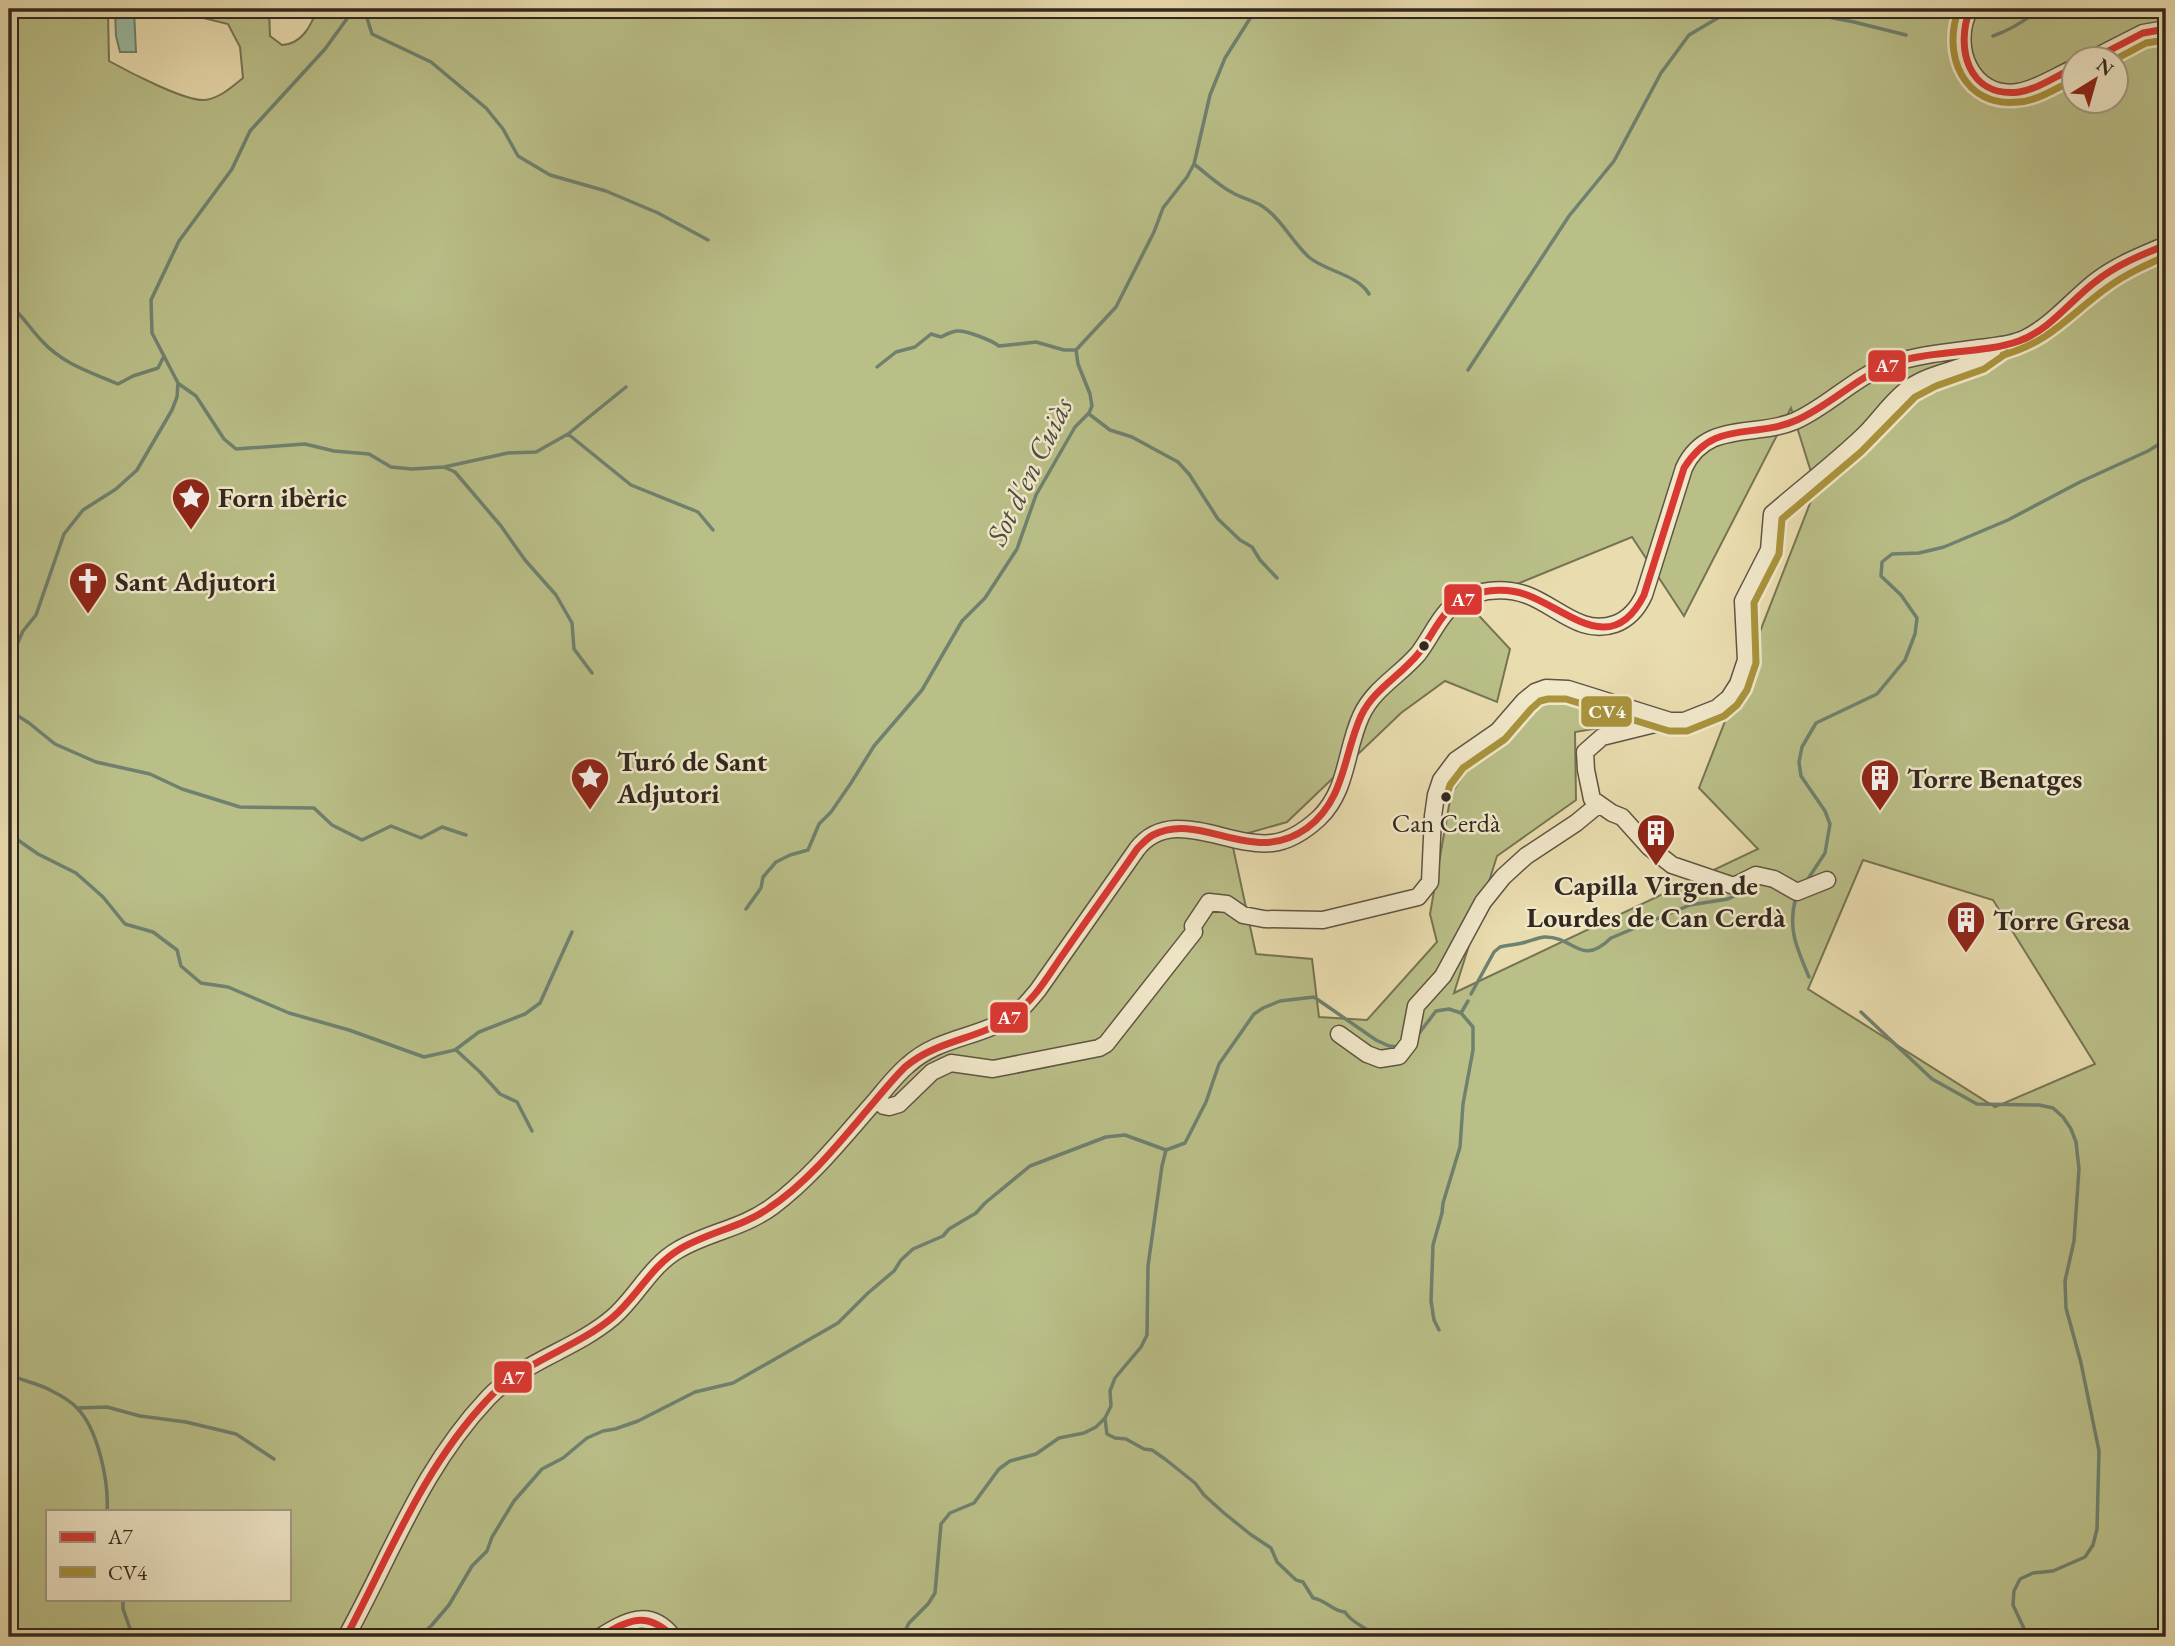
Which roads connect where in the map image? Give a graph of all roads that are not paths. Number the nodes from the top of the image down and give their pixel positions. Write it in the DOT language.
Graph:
graph roads {
  1 [pos="1970,9"];
  2 [pos="2166,29"];
  3 [pos="2118,46"];
  4 [pos="2060,74"];
  5 [pos="2166,245"];
  6 [pos="2000,345"];
  7 [pos="1670,721"];
  8 [pos="1599,804"];
  9 [pos="1827,880"];
  10 [pos="1339,1034"];
  11 [pos="877,1099"];
  12 [pos="346,1637"];
  13 [pos="600,1637"];
  14 [pos="673,1637"];
  1 -- 4 [label="street"];
  2 -- 3 [label="street"];
  5 -- 6 [label="street"];
  6 -- 7 [label="street"];
  6 -- 11 [label="street"];
  7 -- 8 [label="street"];
  7 -- 11 [label="street"];
  8 -- 9 [label="street"];
  8 -- 10 [label="street"];
  11 -- 12 [label="street"];
  13 -- 14 [label="street"];
}
